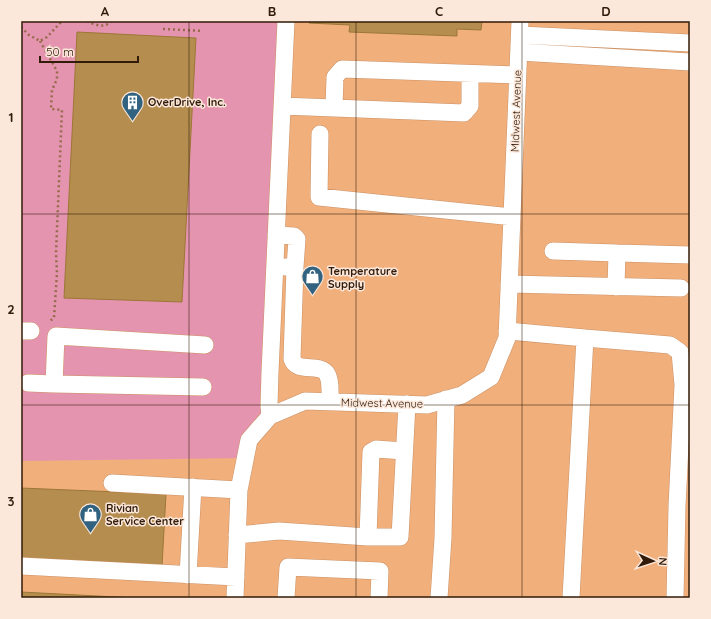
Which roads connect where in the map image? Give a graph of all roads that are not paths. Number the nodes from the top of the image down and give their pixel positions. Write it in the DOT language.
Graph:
graph roads {
  1 [pos="286,21"];
  2 [pos="520,28"];
  3 [pos="690,43"];
  4 [pos="519,52"];
  5 [pos="690,62"];
  6 [pos="470,74"];
  7 [pos="518,75"];
  8 [pos="282,106"];
  9 [pos="334,108"];
  10 [pos="320,134"];
  11 [pos="512,217"];
  12 [pos="276,235"];
  13 [pos="553,251"];
  14 [pos="617,253"];
  15 [pos="690,255"];
  16 [pos="274,266"];
  17 [pos="295,267"];
  18 [pos="509,284"];
  19 [pos="616,287"];
  20 [pos="681,288"];
  21 [pos="507,331"];
  22 [pos="585,338"];
  23 [pos="205,345"];
  24 [pos="28,383"];
  25 [pos="54,384"];
  26 [pos="203,387"];
  27 [pos="446,400"];
  28 [pos="330,402"];
  29 [pos="407,404"];
  30 [pos="270,416"];
  31 [pos="404,451"];
  32 [pos="112,483"];
  33 [pos="193,488"];
  34 [pos="239,490"];
  35 [pos="237,535"];
  36 [pos="368,537"];
  37 [pos="21,566"];
  38 [pos="188,575"];
  39 [pos="236,577"];
  40 [pos="235,598"];
  41 [pos="286,598"];
  42 [pos="379,598"];
  43 [pos="439,598"];
  44 [pos="571,598"];
  45 [pos="675,598"];
  1 -- 8 [label="street"];
  2 -- 3 [label="street"];
  2 -- 4 [label="street, Midwest Avenue"];
  4 -- 5 [label="street"];
  4 -- 7 [label="street, Midwest Avenue"];
  6 -- 7 [label="street"];
  6 -- 9 [label="street"];
  6 -- 9 [label="street"];
  7 -- 11 [label="street, Midwest Avenue"];
  8 -- 9 [label="street"];
  8 -- 12 [label="street"];
  10 -- 11 [label="street"];
  11 -- 18 [label="street, Midwest Avenue"];
  12 -- 16 [label="street"];
  12 -- 17 [label="street"];
  13 -- 14 [label="street"];
  14 -- 15 [label="street"];
  14 -- 19 [label="street"];
  16 -- 17 [label="street"];
  16 -- 30 [label="street"];
  17 -- 28 [label="street"];
  18 -- 19 [label="street"];
  18 -- 21 [label="street, Midwest Avenue"];
  19 -- 20 [label="street"];
  21 -- 22 [label="street"];
  21 -- 27 [label="street, Midwest Avenue"];
  22 -- 44 [label="street"];
  22 -- 45 [label="street"];
  23 -- 25 [label="street"];
  24 -- 25 [label="street"];
  25 -- 26 [label="street"];
  27 -- 29 [label="street, Midwest Avenue"];
  27 -- 43 [label="street"];
  28 -- 29 [label="street, Midwest Avenue"];
  28 -- 30 [label="street, Midwest Avenue"];
  29 -- 31 [label="street"];
  30 -- 34 [label="street, Midwest Avenue"];
  31 -- 36 [label="street"];
  31 -- 36 [label="street"];
  32 -- 33 [label="street"];
  33 -- 34 [label="street"];
  33 -- 38 [label="street"];
  34 -- 35 [label="street, Midwest Avenue"];
  35 -- 36 [label="street"];
  35 -- 39 [label="street, Midwest Avenue"];
  37 -- 38 [label="street"];
  38 -- 39 [label="street"];
  39 -- 40 [label="street, Midwest Avenue"];
  41 -- 42 [label="street"];
}
